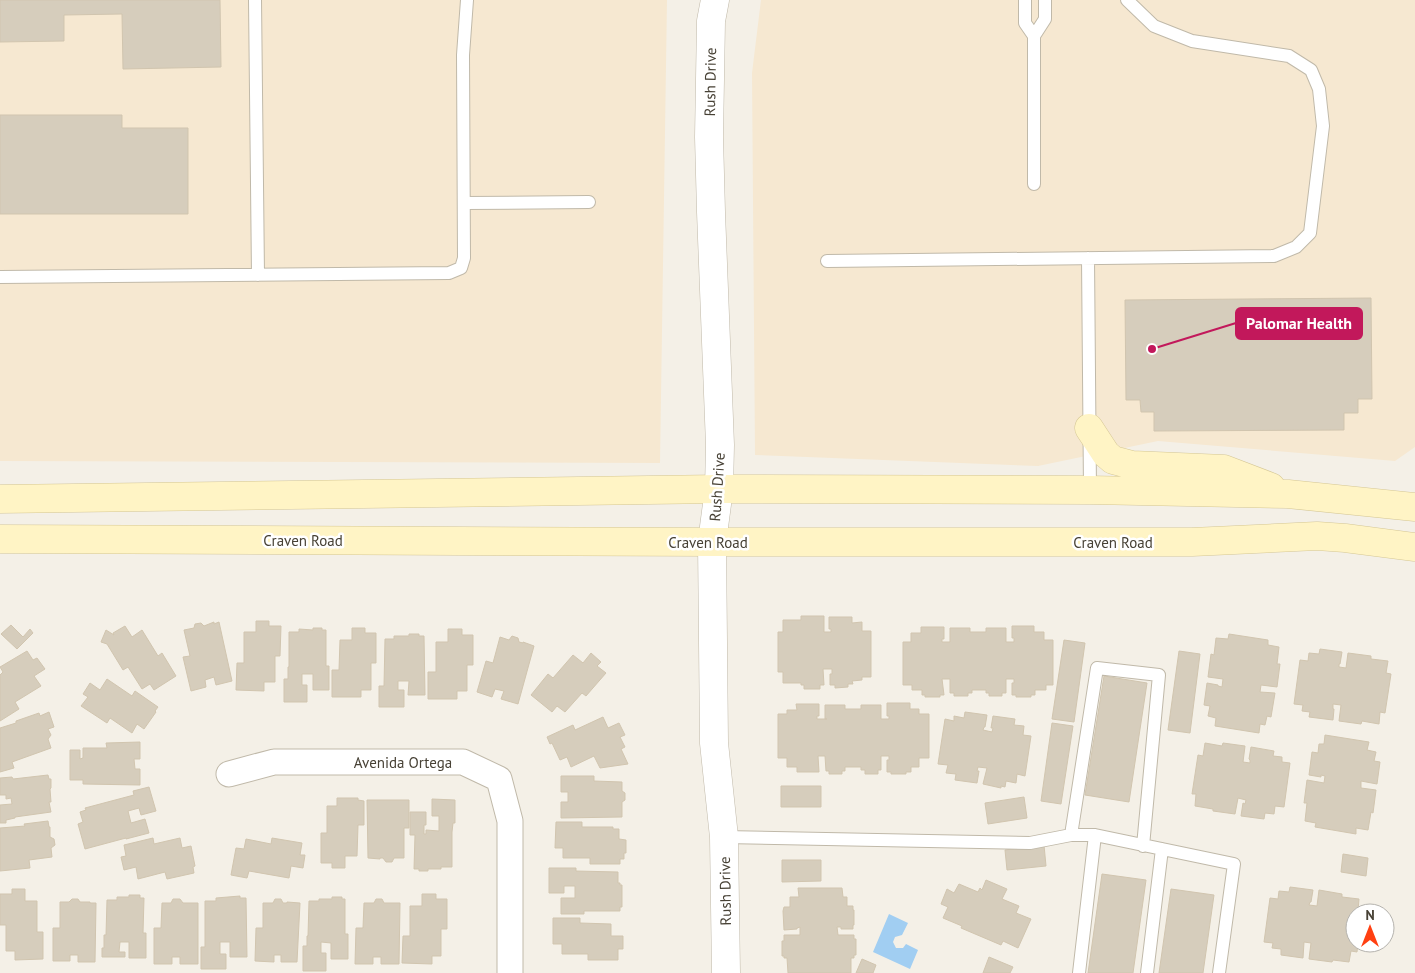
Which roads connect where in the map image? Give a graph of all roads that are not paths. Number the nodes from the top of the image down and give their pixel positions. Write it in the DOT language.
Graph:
graph roads {
  1 [pos="256,0"];
  2 [pos="467,0"];
  3 [pos="715,0"];
  4 [pos="1025,0"];
  5 [pos="1045,0"];
  6 [pos="1127,0"];
  7 [pos="1034,36"];
  8 [pos="1034,184"];
  9 [pos="589,202"];
  10 [pos="464,203"];
  11 [pos="1088,258"];
  12 [pos="827,261"];
  13 [pos="258,275"];
  14 [pos="0,277"];
  15 [pos="1089,428"];
  16 [pos="719,489"];
  17 [pos="1090,490"];
  18 [pos="1288,494"];
  19 [pos="0,499"];
  20 [pos="1415,507"];
  21 [pos="0,538"];
  22 [pos="712,542"];
  23 [pos="1415,547"];
  24 [pos="229,774"];
  25 [pos="1095,835"];
  26 [pos="1071,836"];
  27 [pos="724,837"];
  28 [pos="1143,846"];
  29 [pos="1162,850"];
  30 [pos="510,973"];
  31 [pos="726,973"];
  32 [pos="1079,973"];
  33 [pos="1147,973"];
  34 [pos="1219,973"];
  1 -- 13 [label="lane"];
  2 -- 10 [label="lane"];
  3 -- 16 [label="street, Rush Drive"];
  4 -- 7 [label="lane"];
  5 -- 7 [label="lane"];
  6 -- 11 [label="lane"];
  7 -- 8 [label="lane"];
  9 -- 10 [label="lane"];
  10 -- 13 [label="lane"];
  11 -- 12 [label="lane"];
  11 -- 15 [label="lane"];
  13 -- 14 [label="lane"];
  15 -- 17 [label="lane"];
  15 -- 18 [label="main road"];
  16 -- 17 [label="main road"];
  16 -- 19 [label="main road"];
  16 -- 22 [label="street, Rush Drive"];
  17 -- 18 [label="main road"];
  18 -- 20 [label="main road"];
  21 -- 22 [label="main road, Craven Road"];
  22 -- 23 [label="main road, Craven Road"];
  22 -- 27 [label="street, Rush Drive"];
  24 -- 30 [label="street, Avenida Ortega"];
  25 -- 26 [label="lane"];
  25 -- 28 [label="lane"];
  25 -- 32 [label="lane"];
  26 -- 27 [label="lane"];
  26 -- 28 [label="lane"];
  27 -- 31 [label="street, Rush Drive"];
  28 -- 29 [label="lane"];
  29 -- 33 [label="lane"];
  29 -- 34 [label="lane"];
}
